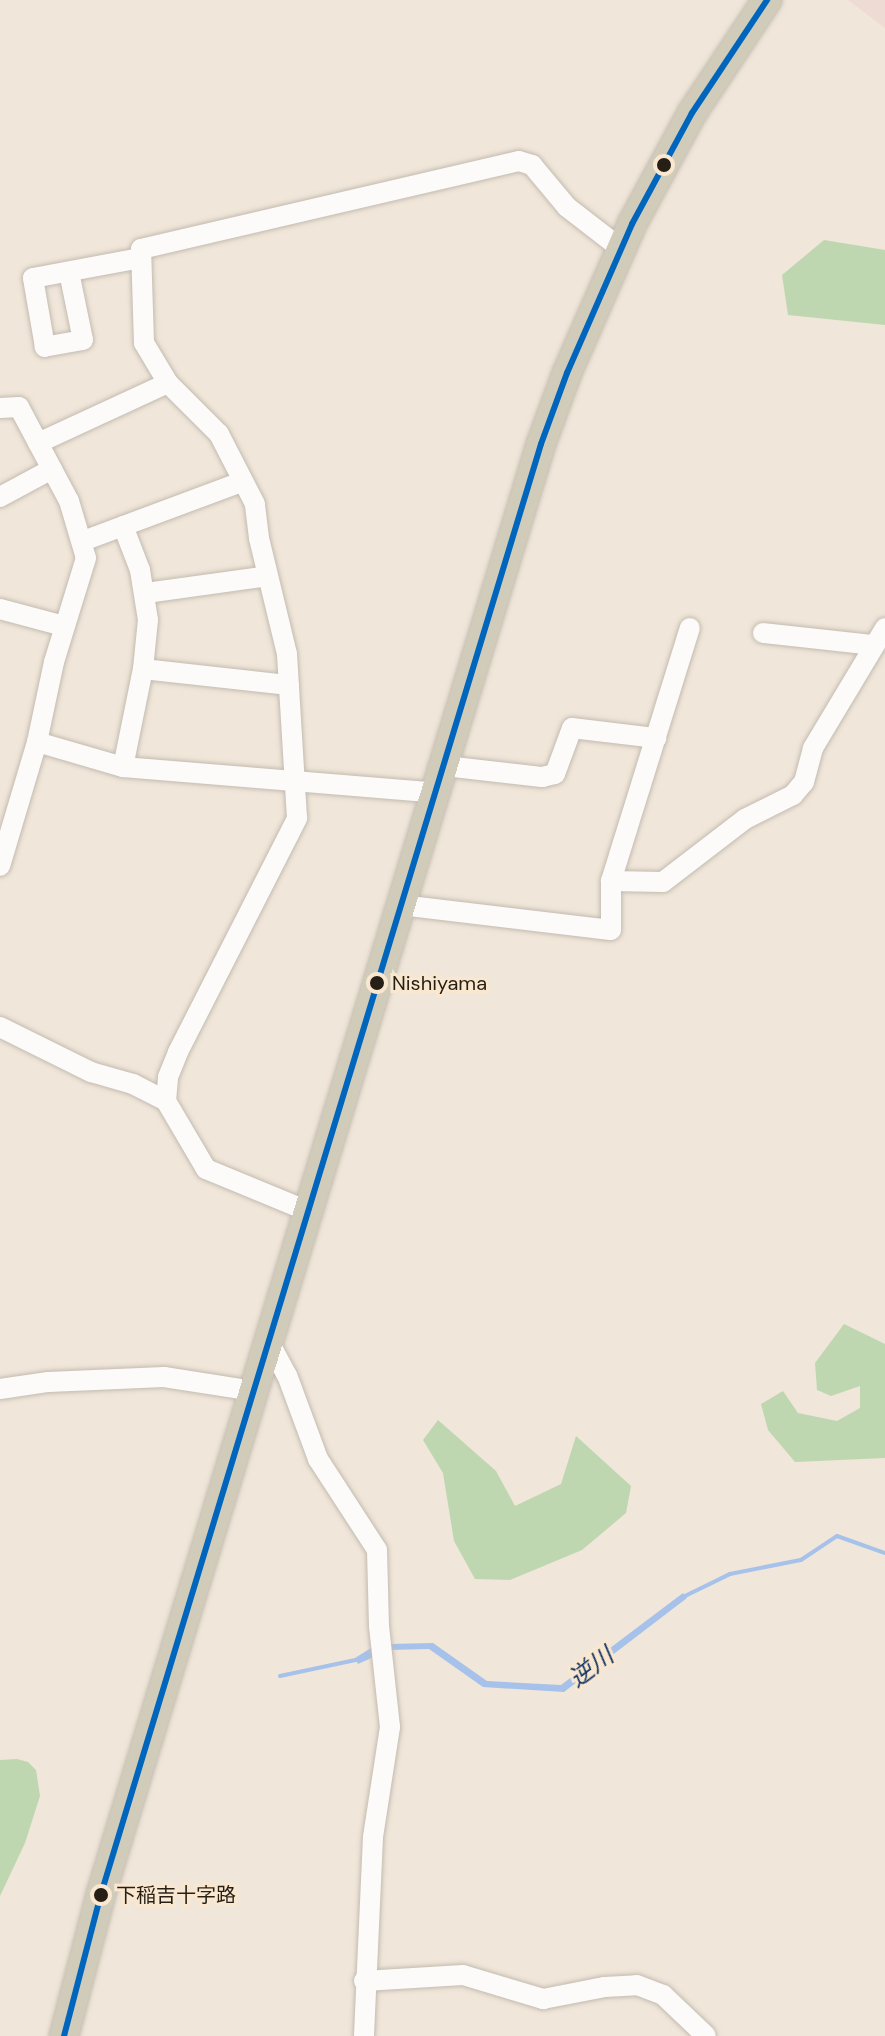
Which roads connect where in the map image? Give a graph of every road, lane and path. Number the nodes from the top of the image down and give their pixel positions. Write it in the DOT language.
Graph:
graph roads {
  1 [pos="767,0"];
  2 [pos="620,248"];
  3 [pos="141,258"];
  4 [pos="69,272"];
  5 [pos="168,383"];
  6 [pos="0,408"];
  7 [pos="38,443"];
  8 [pos="52,469"];
  9 [pos="242,482"];
  10 [pos="0,497"];
  11 [pos="123,526"];
  12 [pos="83,541"];
  13 [pos="268,576"];
  14 [pos="146,593"];
  15 [pos="1,603"];
  16 [pos="64,626"];
  17 [pos="690,628"];
  18 [pos="763,633"];
  19 [pos="879,637"];
  20 [pos="143,669"];
  21 [pos="289,685"];
  22 [pos="656,738"];
  23 [pos="37,742"];
  24 [pos="445,766"];
  25 [pos="123,767"];
  26 [pos="295,783"];
  27 [pos="437,793"];
  28 [pos="0,866"];
  29 [pos="611,881"];
  30 [pos="401,905"];
  31 [pos="0,1027"];
  32 [pos="166,1101"];
  33 [pos="308,1211"];
  34 [pos="268,1340"];
  35 [pos="0,1389"];
  36 [pos="253,1391"];
  37 [pos="364,1981"];
  38 [pos="64,2036"];
  39 [pos="364,2036"];
  40 [pos="706,2036"];
  1 -- 2 [label="highway"];
  2 -- 3 [label="street"];
  2 -- 24 [label="highway"];
  3 -- 4 [label="street"];
  3 -- 5 [label="street"];
  5 -- 7 [label="street"];
  5 -- 9 [label="street"];
  6 -- 7 [label="street"];
  7 -- 8 [label="street"];
  8 -- 10 [label="street"];
  8 -- 12 [label="street"];
  9 -- 11 [label="street"];
  9 -- 13 [label="street"];
  11 -- 12 [label="street"];
  11 -- 14 [label="street"];
  12 -- 16 [label="street"];
  13 -- 14 [label="street"];
  13 -- 21 [label="street"];
  14 -- 20 [label="street"];
  15 -- 16 [label="street"];
  16 -- 23 [label="street"];
  17 -- 22 [label="street"];
  18 -- 19 [label="street"];
  19 -- 29 [label="street"];
  20 -- 21 [label="street"];
  20 -- 25 [label="street"];
  21 -- 26 [label="street"];
  22 -- 24 [label="street"];
  22 -- 29 [label="street"];
  23 -- 25 [label="street"];
  23 -- 28 [label="street"];
  24 -- 27 [label="highway"];
  25 -- 26 [label="street"];
  26 -- 27 [label="street"];
  26 -- 32 [label="street"];
  27 -- 30 [label="highway"];
  29 -- 30 [label="street"];
  30 -- 33 [label="highway"];
  31 -- 32 [label="street"];
  32 -- 33 [label="street"];
  33 -- 34 [label="highway"];
  34 -- 36 [label="highway"];
  34 -- 37 [label="street"];
  35 -- 36 [label="street"];
  36 -- 38 [label="highway"];
  37 -- 39 [label="street"];
  37 -- 40 [label="street"];
}
